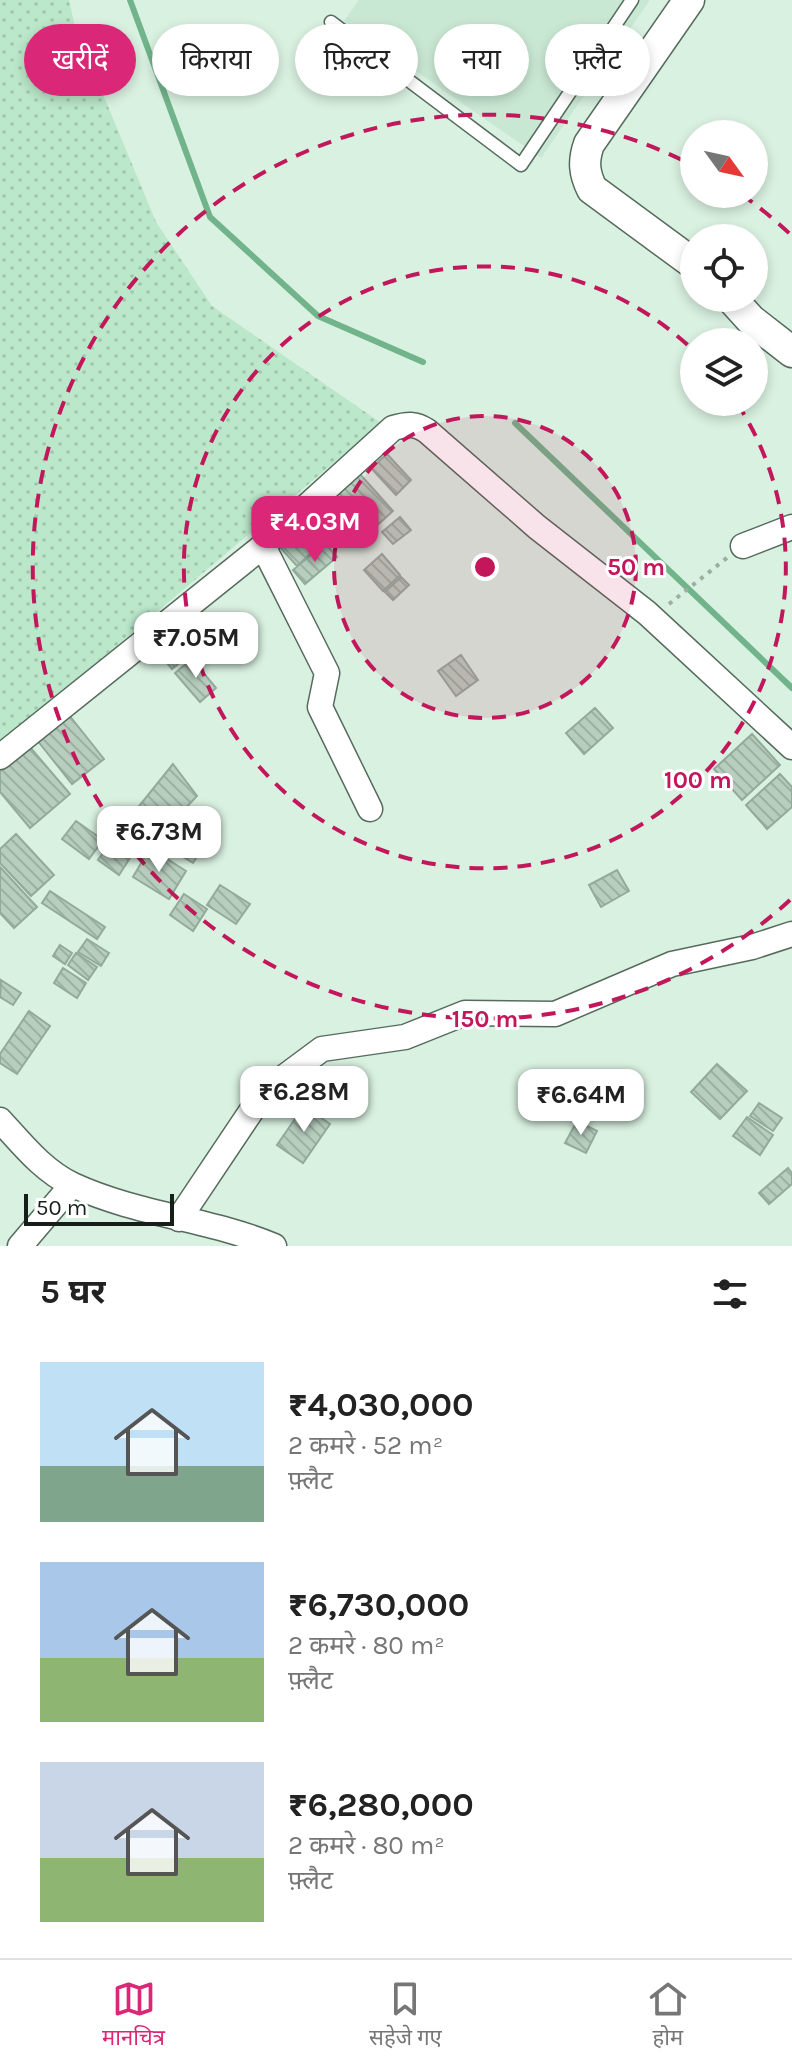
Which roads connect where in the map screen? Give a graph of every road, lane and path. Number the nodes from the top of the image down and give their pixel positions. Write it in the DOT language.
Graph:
graph roads {
  1 [pos="632,0"];
  2 [pos="689,0"];
  3 [pos="331,22"];
  4 [pos="680,254"];
  5 [pos="744,312"];
  6 [pos="761,312"];
  7 [pos="792,335"];
  8 [pos="792,352"];
  9 [pos="792,527"];
  10 [pos="263,546"];
  11 [pos="743,546"];
  12 [pos="652,617"];
  13 [pos="792,747"];
  14 [pos="0,757"];
  15 [pos="370,809"];
  16 [pos="792,934"];
  17 [pos="0,1120"];
  18 [pos="72,1185"];
  19 [pos="179,1219"];
  20 [pos="20,1246"];
  21 [pos="274,1246"];
  1 -- 3 [label="lane"];
  2 -- 4 [label="street"];
  5 -- 8 [label="street"];
  6 -- 7 [label="street"];
  9 -- 11 [label="street"];
  10 -- 12 [label="street"];
  10 -- 14 [label="street"];
  10 -- 15 [label="street"];
  11 -- 12 [label="path"];
  12 -- 13 [label="street"];
  16 -- 19 [label="street"];
  17 -- 18 [label="street"];
  18 -- 19 [label="street"];
  18 -- 20 [label="street"];
  19 -- 21 [label="street"];
}
